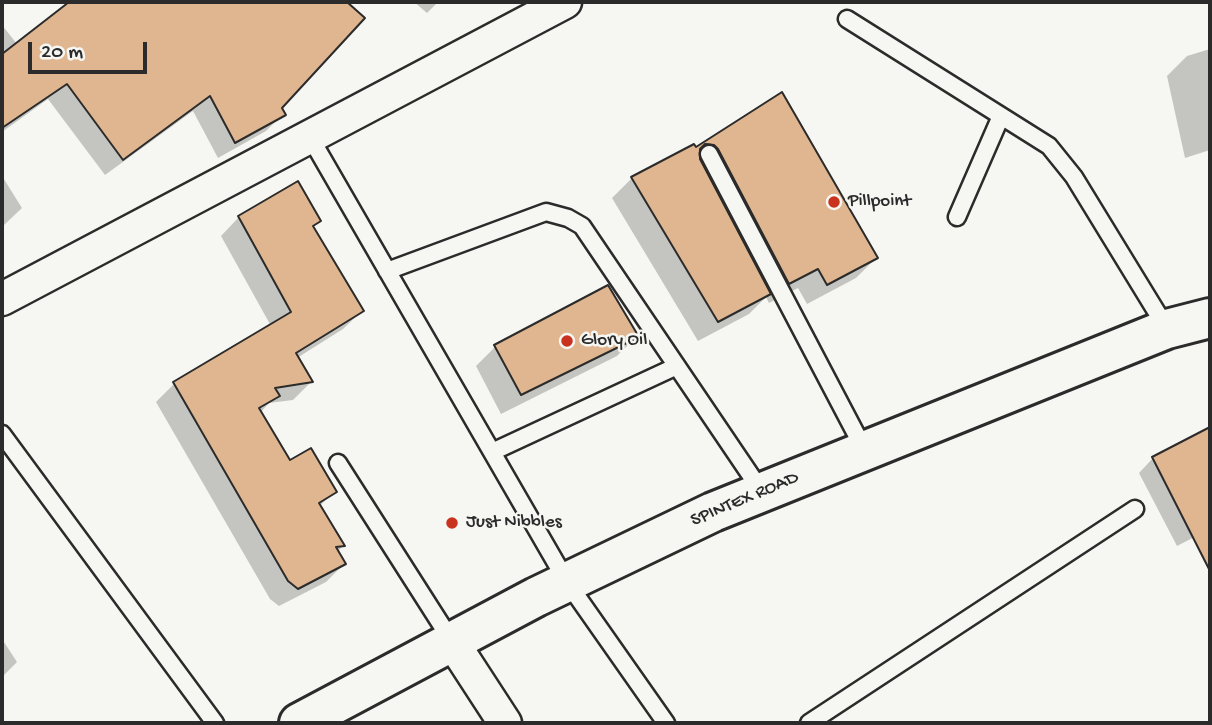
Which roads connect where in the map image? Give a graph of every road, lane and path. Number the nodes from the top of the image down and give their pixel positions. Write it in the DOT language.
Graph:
graph roads {
  1 [pos="565,2"];
  2 [pos="847,19"];
  3 [pos="1001,116"];
  4 [pos="310,136"];
  5 [pos="709,154"];
  6 [pos="957,217"];
  7 [pos="387,271"];
  8 [pos="2,299"];
  9 [pos="1210,318"];
  10 [pos="1167,329"];
  11 [pos="677,366"];
  12 [pos="2,435"];
  13 [pos="865,451"];
  14 [pos="492,452"];
  15 [pos="338,463"];
  16 [pos="762,492"];
  17 [pos="1135,509"];
  18 [pos="568,582"];
  19 [pos="451,640"];
  20 [pos="215,723"];
  21 [pos="299,723"];
  22 [pos="505,723"];
  23 [pos="666,723"];
  24 [pos="809,723"];
  1 -- 4 [label="street"];
  2 -- 3 [label="lane"];
  3 -- 6 [label="lane"];
  3 -- 10 [label="lane"];
  4 -- 7 [label="lane"];
  4 -- 8 [label="street"];
  5 -- 13 [label="lane"];
  7 -- 11 [label="lane"];
  7 -- 14 [label="lane"];
  9 -- 10 [label="main road, SPINTEX ROAD"];
  10 -- 13 [label="main road, SPINTEX ROAD"];
  11 -- 14 [label="lane"];
  11 -- 16 [label="lane"];
  12 -- 20 [label="lane"];
  13 -- 16 [label="main road, SPINTEX ROAD"];
  14 -- 18 [label="lane"];
  15 -- 19 [label="lane"];
  16 -- 18 [label="main road, SPINTEX ROAD"];
  17 -- 24 [label="lane"];
  18 -- 19 [label="main road, SPINTEX ROAD"];
  18 -- 23 [label="lane"];
  19 -- 21 [label="main road, SPINTEX ROAD"];
  19 -- 22 [label="street"];
}
